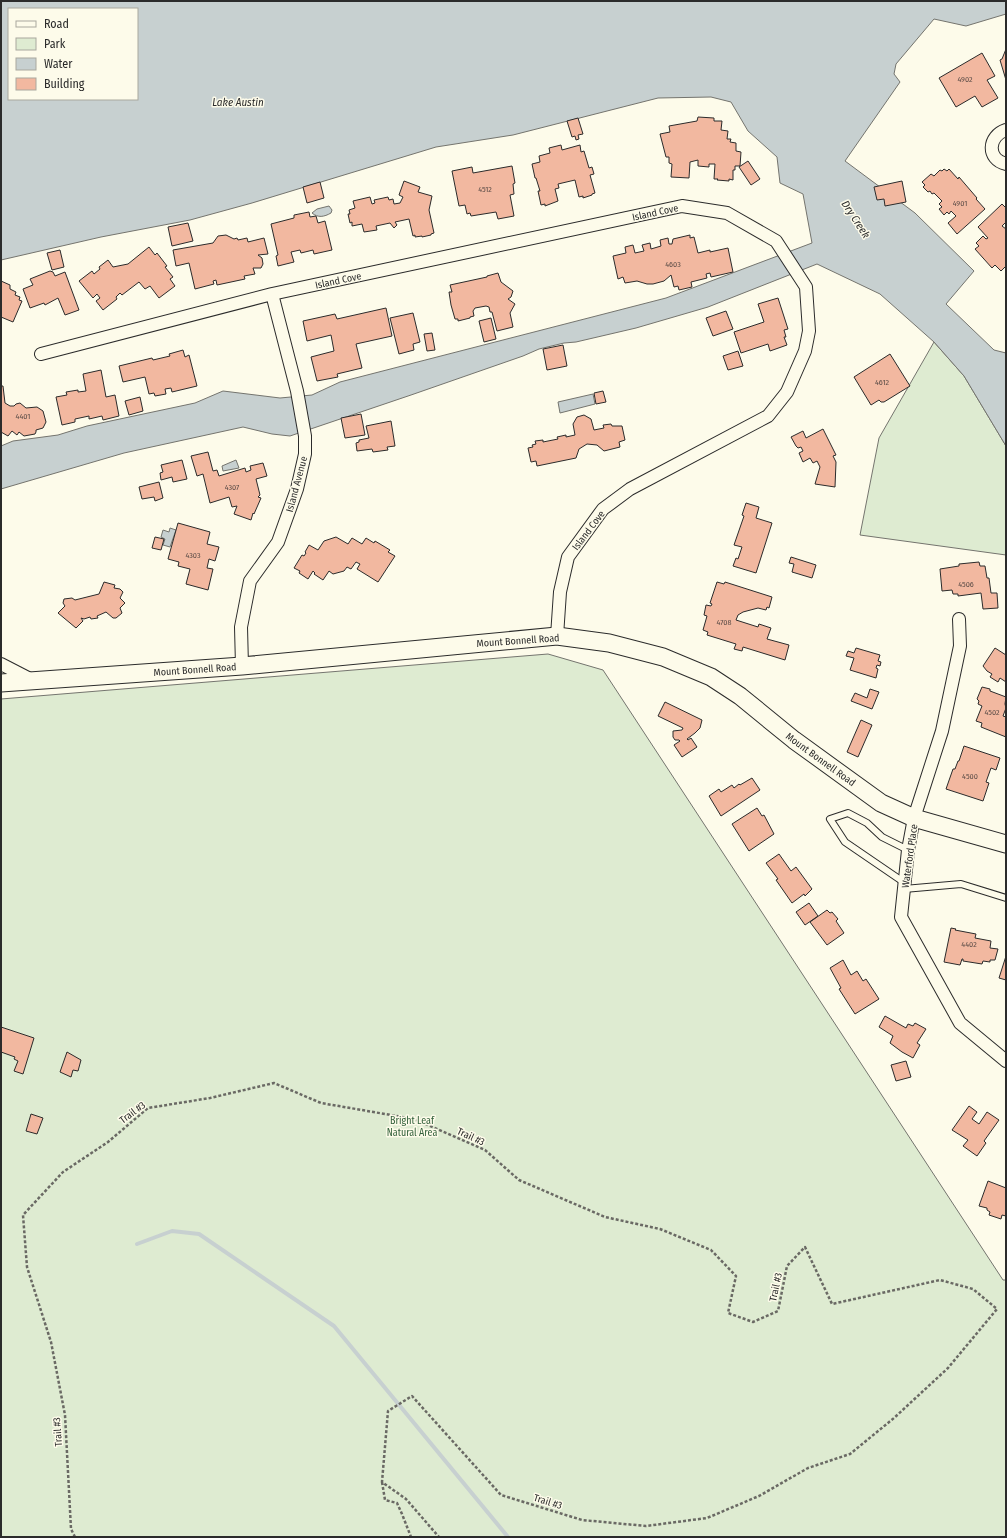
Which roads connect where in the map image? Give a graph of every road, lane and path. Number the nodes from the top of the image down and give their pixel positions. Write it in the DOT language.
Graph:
graph roads {
  1 [pos="1006,130"];
  2 [pos="1006,164"];
  3 [pos="272,294"];
  4 [pos="41,354"];
  5 [pos="959,619"];
  6 [pos="557,636"];
  7 [pos="1,664"];
  8 [pos="242,666"];
  9 [pos="33,681"];
  10 [pos="1,683"];
  11 [pos="914,818"];
  12 [pos="1006,844"];
  13 [pos="908,850"];
  14 [pos="904,886"];
  15 [pos="1006,898"];
  16 [pos="1006,1061"];
  17 [pos="382,1482"];
  18 [pos="75,1537"];
  19 [pos="411,1537"];
  20 [pos="439,1537"];
  1 -- 2 [label="street"];
  3 -- 4 [label="street, Island Cove"];
  3 -- 6 [label="street, Island Cove"];
  3 -- 8 [label="street, Island Avenue"];
  5 -- 11 [label="street, Waterford Place"];
  6 -- 8 [label="street, Mount Bonnell Road"];
  6 -- 11 [label="street, Mount Bonnell Road"];
  7 -- 9 [label="street"];
  8 -- 9 [label="street, Mount Bonnell Road"];
  9 -- 10 [label="street, Mount Bonnell Road"];
  11 -- 12 [label="street, Mount Bonnell Road"];
  11 -- 13 [label="street, Waterford Place"];
  13 -- 14 [label="street, Waterford Place"];
  13 -- 14 [label="lane"];
  14 -- 15 [label="lane"];
  14 -- 16 [label="street, Waterford Place"];
  17 -- 18 [label="path, Trail #3"];
  17 -- 19 [label="path"];
  17 -- 20 [label="path"];
}
